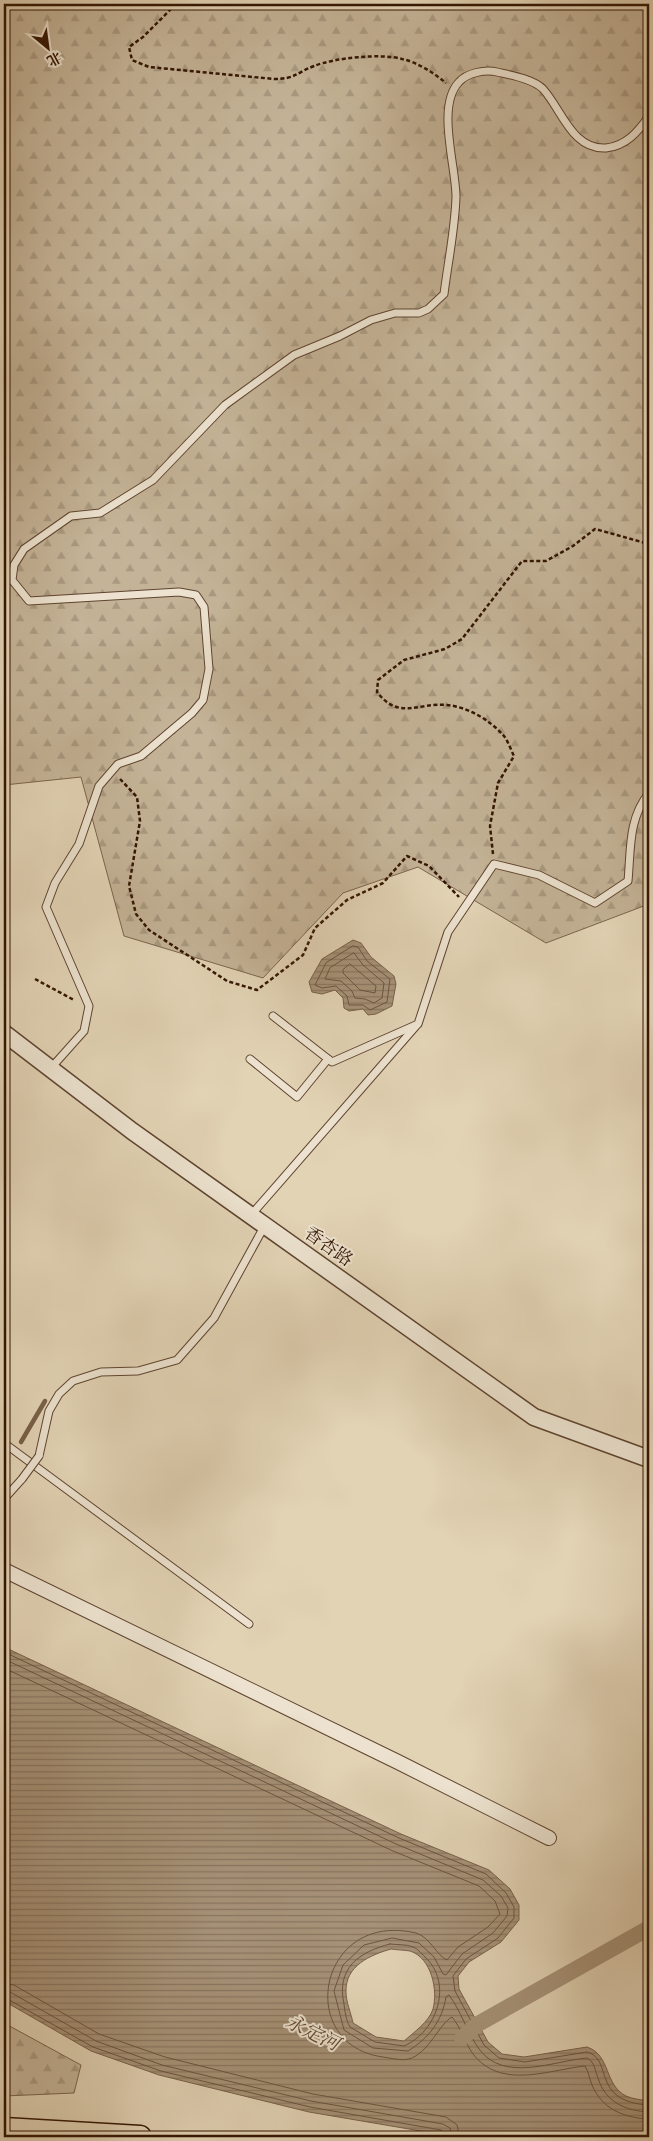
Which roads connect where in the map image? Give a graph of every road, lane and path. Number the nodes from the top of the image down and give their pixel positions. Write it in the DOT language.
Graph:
graph roads {
  1 [pos="176,4"];
  2 [pos="454,89"];
  3 [pos="649,116"];
  4 [pos="649,544"];
  5 [pos="112,771"];
  6 [pos="649,793"];
  7 [pos="494,864"];
  8 [pos="466,905"];
  9 [pos="35,979"];
  10 [pos="89,1006"];
  11 [pos="273,1016"];
  12 [pos="418,1024"];
  13 [pos="4,1033"];
  14 [pos="250,1059"];
  15 [pos="328,1059"];
  16 [pos="51,1069"];
  17 [pos="251,1215"];
  18 [pos="265,1225"];
  19 [pos="4,1443"];
  20 [pos="649,1459"];
  21 [pos="4,1499"];
  22 [pos="4,1570"];
  23 [pos="249,1624"];
  24 [pos="549,1838"];
  25 [pos="4,2129"];
  26 [pos="140,2137"];
  1 -- 2 [label="path"];
  2 -- 3 [label="lane"];
  2 -- 5 [label="lane"];
  4 -- 7 [label="path"];
  5 -- 8 [label="path"];
  5 -- 10 [label="lane"];
  6 -- 7 [label="lane"];
  7 -- 8 [label="lane"];
  8 -- 12 [label="lane"];
  9 -- 10 [label="path"];
  10 -- 16 [label="lane"];
  11 -- 15 [label="lane"];
  12 -- 15 [label="lane"];
  12 -- 17 [label="lane"];
  13 -- 16 [label="street, 香杏路"];
  14 -- 15 [label="lane"];
  16 -- 17 [label="street, 香杏路"];
  17 -- 18 [label="street, 香杏路"];
  18 -- 20 [label="street, 香杏路"];
  18 -- 21 [label="lane, bridge"];
  19 -- 23 [label="lane"];
  22 -- 24 [label="street"];
  25 -- 26 [label="highway"];
}
